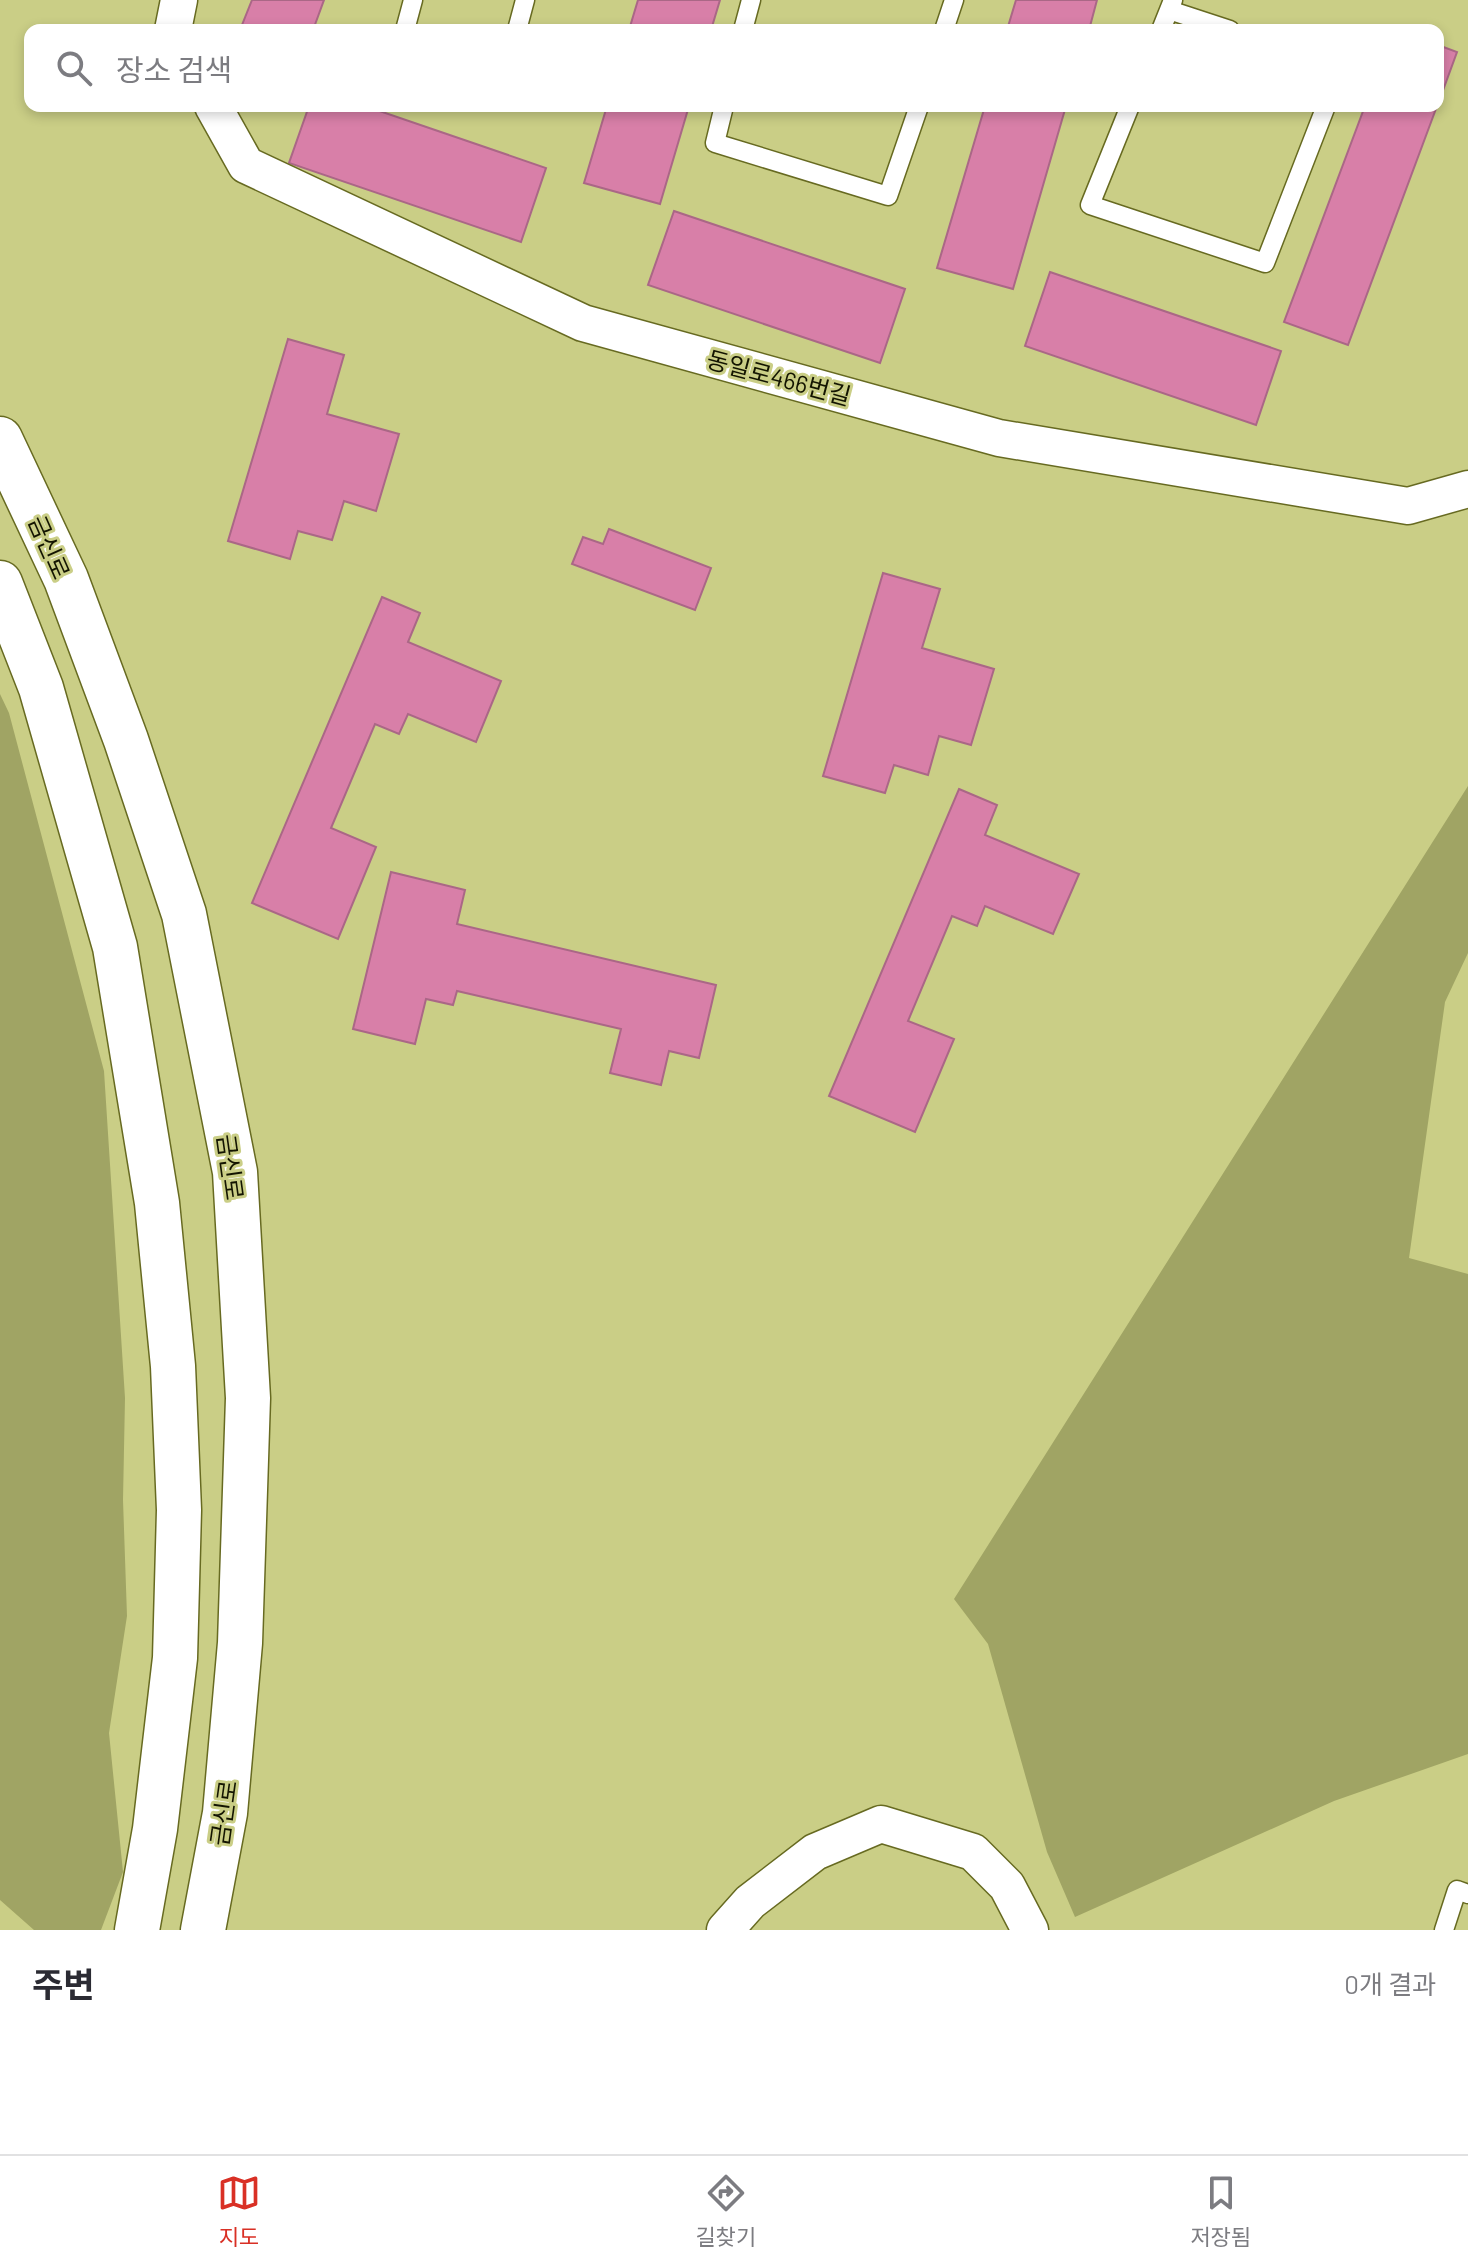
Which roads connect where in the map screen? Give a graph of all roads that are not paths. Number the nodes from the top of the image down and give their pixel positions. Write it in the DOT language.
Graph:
graph roads {
  1 [pos="179,0"];
  2 [pos="413,0"];
  3 [pos="525,0"];
  4 [pos="751,0"];
  5 [pos="954,0"];
  6 [pos="1171,5"];
  7 [pos="174,24"];
  8 [pos="407,24"];
  9 [pos="519,24"];
  10 [pos="745,24"];
  11 [pos="946,24"];
  12 [pos="1163,24"];
  13 [pos="1216,24"];
  14 [pos="216,112"];
  15 [pos="723,112"];
  16 [pos="917,112"];
  17 [pos="1128,112"];
  18 [pos="1324,112"];
  19 [pos="0,439"];
  20 [pos="1468,489"];
  21 [pos="0,583"];
  22 [pos="1468,1894"];
  23 [pos="137,1930"];
  24 [pos="203,1930"];
  25 [pos="725,1930"];
  26 [pos="1030,1930"];
  27 [pos="1444,1930"];
  1 -- 7 [label="street"];
  2 -- 8 [label="lane"];
  3 -- 9 [label="lane"];
  4 -- 10 [label="lane"];
  5 -- 11 [label="lane"];
  6 -- 12 [label="lane"];
  6 -- 13 [label="lane"];
  14 -- 20 [label="street, 동일로466번길"];
  15 -- 16 [label="lane"];
  17 -- 18 [label="lane"];
  19 -- 24 [label="street, 금신로"];
  21 -- 23 [label="street"];
  22 -- 27 [label="lane"];
  25 -- 26 [label="street"];
}
